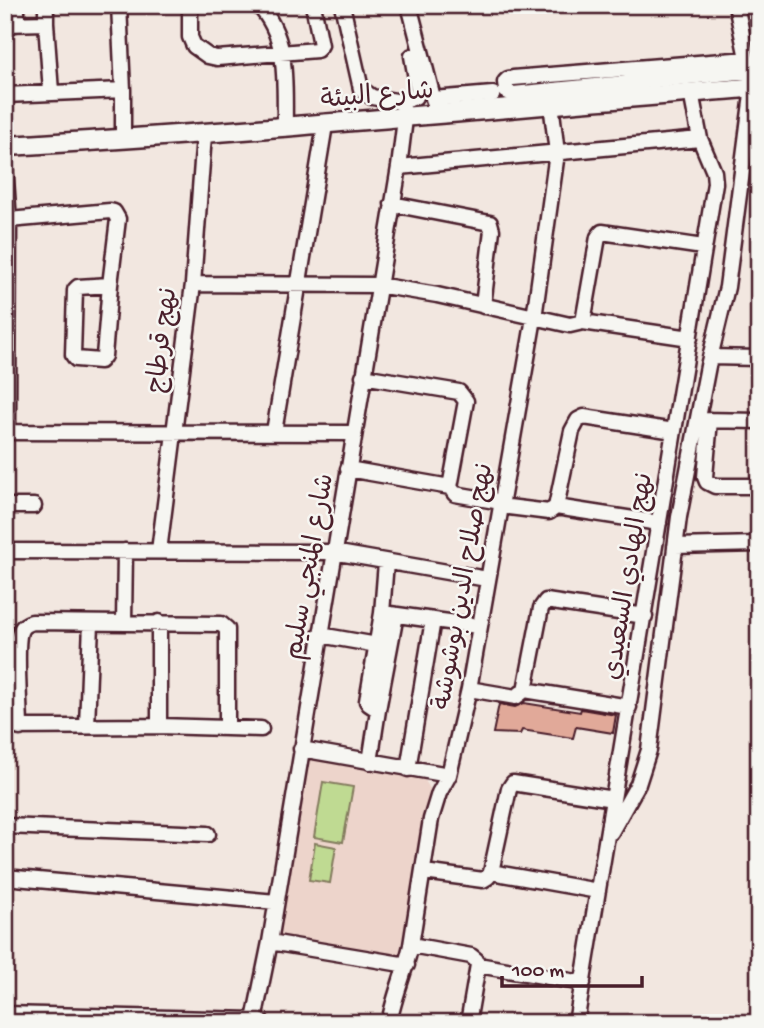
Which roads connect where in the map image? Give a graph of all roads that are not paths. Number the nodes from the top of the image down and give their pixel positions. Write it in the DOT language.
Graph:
graph roads {
  1 [pos="18,5"];
  2 [pos="46,5"];
  3 [pos="119,5"];
  4 [pos="190,5"];
  5 [pos="258,5"];
  6 [pos="313,5"];
  7 [pos="342,5"];
  8 [pos="409,5"];
  9 [pos="736,5"];
  10 [pos="46,23"];
  11 [pos="11,24"];
  12 [pos="283,51"];
  13 [pos="412,56"];
  14 [pos="752,76"];
  15 [pos="123,90"];
  16 [pos="51,92"];
  17 [pos="691,92"];
  18 [pos="493,94"];
  19 [pos="5,95"];
  20 [pos="551,103"];
  21 [pos="435,106"];
  22 [pos="403,110"];
  23 [pos="326,125"];
  24 [pos="285,127"];
  25 [pos="204,135"];
  26 [pos="123,139"];
  27 [pos="700,139"];
  28 [pos="5,146"];
  29 [pos="557,153"];
  30 [pos="5,166"];
  31 [pos="399,167"];
  32 [pos="392,205"];
  33 [pos="9,220"];
  34 [pos="703,247"];
  35 [pos="193,284"];
  36 [pos="110,285"];
  37 [pos="299,285"];
  38 [pos="378,285"];
  39 [pos="7,295"];
  40 [pos="483,306"];
  41 [pos="534,318"];
  42 [pos="583,322"];
  43 [pos="690,338"];
  44 [pos="710,357"];
  45 [pos="686,358"];
  46 [pos="759,358"];
  47 [pos="7,365"];
  48 [pos="363,376"];
  49 [pos="704,388"];
  50 [pos="704,420"];
  51 [pos="759,421"];
  52 [pos="675,426"];
  53 [pos="7,432"];
  54 [pos="173,432"];
  55 [pos="274,432"];
  56 [pos="354,433"];
  57 [pos="348,469"];
  58 [pos="759,486"];
  59 [pos="450,487"];
  60 [pos="501,504"];
  61 [pos="5,506"];
  62 [pos="34,506"];
  63 [pos="556,507"];
  64 [pos="659,523"];
  65 [pos="759,544"];
  66 [pos="675,546"];
  67 [pos="5,551"];
  68 [pos="125,551"];
  69 [pos="159,551"];
  70 [pos="333,552"];
  71 [pos="386,562"];
  72 [pos="487,579"];
  73 [pos="389,614"];
  74 [pos="645,615"];
  75 [pos="433,620"];
  76 [pos="124,622"];
  77 [pos="159,622"];
  78 [pos="91,623"];
  79 [pos="478,626"];
  80 [pos="320,635"];
  81 [pos="377,645"];
  82 [pos="469,689"];
  83 [pos="525,690"];
  84 [pos="629,707"];
  85 [pos="378,710"];
  86 [pos="87,726"];
  87 [pos="159,726"];
  88 [pos="13,727"];
  89 [pos="227,727"];
  90 [pos="261,729"];
  91 [pos="301,749"];
  92 [pos="370,762"];
  93 [pos="408,769"];
  94 [pos="449,775"];
  95 [pos="613,799"];
  96 [pos="5,826"];
  97 [pos="208,834"];
  98 [pos="606,841"];
  99 [pos="424,872"];
  100 [pos="491,872"];
  101 [pos="5,877"];
  102 [pos="598,891"];
  103 [pos="276,902"];
  104 [pos="270,942"];
  105 [pos="411,945"];
  106 [pos="407,965"];
  107 [pos="478,965"];
  108 [pos="583,983"];
  109 [pos="5,1014"];
  110 [pos="68,1020"];
  111 [pos="198,1021"];
  112 [pos="259,1021"];
  113 [pos="389,1023"];
  114 [pos="468,1023"];
  115 [pos="576,1023"];
  1 -- 11 [label="street"];
  2 -- 10 [label="street"];
  3 -- 15 [label="street"];
  4 -- 12 [label="street"];
  5 -- 12 [label="street"];
  6 -- 12 [label="street"];
  7 -- 22 [label="street"];
  8 -- 21 [label="street"];
  9 -- 14 [label="street"];
  10 -- 11 [label="street"];
  10 -- 16 [label="street"];
  12 -- 24 [label="street"];
  13 -- 22 [label="street"];
  14 -- 14 [label="street"];
  14 -- 17 [label="main road, شارع البيئة"];
  14 -- 44 [label="street"];
  15 -- 16 [label="street"];
  15 -- 26 [label="street"];
  16 -- 19 [label="street"];
  17 -- 20 [label="main road, شارع البيئة"];
  17 -- 27 [label="street, نهج الهادي السعيدي"];
  18 -- 21 [label="street"];
  20 -- 21 [label="main road, شارع البيئة"];
  20 -- 29 [label="street, نهج صلاح الدين بوشوشة"];
  21 -- 22 [label="main road, شارع البيئة"];
  22 -- 23 [label="main road, شارع البيئة"];
  22 -- 31 [label="street, شارع المنجي سليم"];
  23 -- 24 [label="main road, شارع البيئة"];
  23 -- 37 [label="street"];
  24 -- 25 [label="main road, شارع البيئة"];
  25 -- 26 [label="main road, شارع البيئة"];
  25 -- 35 [label="street, نهج قرطاج"];
  26 -- 28 [label="main road, شارع البيئة"];
  27 -- 29 [label="street"];
  27 -- 34 [label="street, نهج الهادي السعيدي"];
  29 -- 31 [label="street"];
  29 -- 41 [label="street, نهج صلاح الدين بوشوشة"];
  30 -- 33 [label="street"];
  31 -- 32 [label="street, شارع المنجي سليم"];
  32 -- 38 [label="street, شارع المنجي سليم"];
  32 -- 40 [label="street"];
  33 -- 36 [label="street"];
  33 -- 39 [label="street"];
  34 -- 42 [label="street"];
  34 -- 43 [label="street, نهج الهادي السعيدي"];
  35 -- 37 [label="street"];
  35 -- 54 [label="street, نهج قرطاج"];
  36 -- 36 [label="street"];
  37 -- 38 [label="street"];
  37 -- 55 [label="street"];
  38 -- 40 [label="street"];
  38 -- 48 [label="street, شارع المنجي سليم"];
  39 -- 47 [label="street"];
  40 -- 41 [label="street"];
  41 -- 42 [label="street"];
  41 -- 60 [label="street, نهج صلاح الدين بوشوشة"];
  42 -- 43 [label="street"];
  43 -- 45 [label="street, نهج الهادي السعيدي"];
  44 -- 46 [label="street"];
  44 -- 49 [label="street"];
  45 -- 49 [label="street"];
  45 -- 52 [label="street, نهج الهادي السعيدي"];
  47 -- 53 [label="street"];
  48 -- 56 [label="street, شارع المنجي سليم"];
  48 -- 59 [label="street"];
  49 -- 50 [label="street"];
  50 -- 51 [label="street"];
  50 -- 52 [label="street"];
  50 -- 58 [label="street"];
  50 -- 66 [label="street"];
  52 -- 63 [label="street"];
  52 -- 64 [label="street, نهج الهادي السعيدي"];
  53 -- 54 [label="street"];
  54 -- 55 [label="street"];
  54 -- 69 [label="street, نهج قرطاج"];
  55 -- 56 [label="street"];
  56 -- 57 [label="street, شارع المنجي سليم"];
  57 -- 59 [label="street"];
  57 -- 70 [label="street, شارع المنجي سليم"];
  59 -- 60 [label="street"];
  60 -- 63 [label="street"];
  60 -- 72 [label="street, نهج صلاح الدين بوشوشة"];
  61 -- 62 [label="street"];
  63 -- 64 [label="street"];
  64 -- 74 [label="street, نهج الهادي السعيدي"];
  65 -- 66 [label="street"];
  66 -- 98 [label="street"];
  67 -- 68 [label="street"];
  68 -- 69 [label="street"];
  68 -- 76 [label="street"];
  69 -- 70 [label="street"];
  70 -- 71 [label="street"];
  70 -- 80 [label="street, شارع المنجي سليم"];
  71 -- 72 [label="street"];
  71 -- 73 [label="street"];
  72 -- 79 [label="street, نهج صلاح الدين بوشوشة"];
  73 -- 75 [label="street"];
  73 -- 81 [label="street"];
  73 -- 85 [label="street"];
  74 -- 83 [label="street"];
  74 -- 84 [label="street, نهج الهادي السعيدي"];
  75 -- 79 [label="street"];
  75 -- 93 [label="street"];
  76 -- 77 [label="street"];
  76 -- 78 [label="street"];
  77 -- 87 [label="street"];
  77 -- 89 [label="street"];
  78 -- 86 [label="street"];
  78 -- 88 [label="street"];
  79 -- 82 [label="street, نهج صلاح الدين بوشوشة"];
  80 -- 81 [label="street"];
  80 -- 91 [label="street, شارع المنجي سليم"];
  81 -- 85 [label="street"];
  82 -- 83 [label="street"];
  82 -- 94 [label="street, نهج صلاح الدين بوشوشة"];
  83 -- 84 [label="street"];
  84 -- 95 [label="street, نهج الهادي السعيدي"];
  85 -- 92 [label="street"];
  86 -- 87 [label="street"];
  86 -- 88 [label="street"];
  87 -- 89 [label="street"];
  89 -- 90 [label="street"];
  91 -- 92 [label="street"];
  91 -- 103 [label="street, شارع المنجي سليم"];
  92 -- 93 [label="street"];
  93 -- 94 [label="street"];
  94 -- 99 [label="street, نهج صلاح الدين بوشوشة"];
  95 -- 98 [label="street, نهج الهادي السعيدي"];
  95 -- 100 [label="street"];
  96 -- 97 [label="street"];
  98 -- 102 [label="street, نهج الهادي السعيدي"];
  99 -- 100 [label="street"];
  99 -- 105 [label="street, نهج صلاح الدين بوشوشة"];
  100 -- 102 [label="street"];
  101 -- 103 [label="street"];
  102 -- 108 [label="street, نهج الهادي السعيدي"];
  103 -- 104 [label="street, شارع المنجي سليم"];
  104 -- 106 [label="street"];
  104 -- 112 [label="street, شارع المنجي سليم"];
  105 -- 106 [label="street, نهج صلاح الدين بوشوشة"];
  105 -- 107 [label="street"];
  106 -- 113 [label="street, نهج صلاح الدين بوشوشة"];
  107 -- 108 [label="street"];
  107 -- 114 [label="street"];
  108 -- 115 [label="street, نهج الهادي السعيدي"];
  109 -- 110 [label="street"];
  110 -- 111 [label="street"];
  111 -- 112 [label="street"];
}
